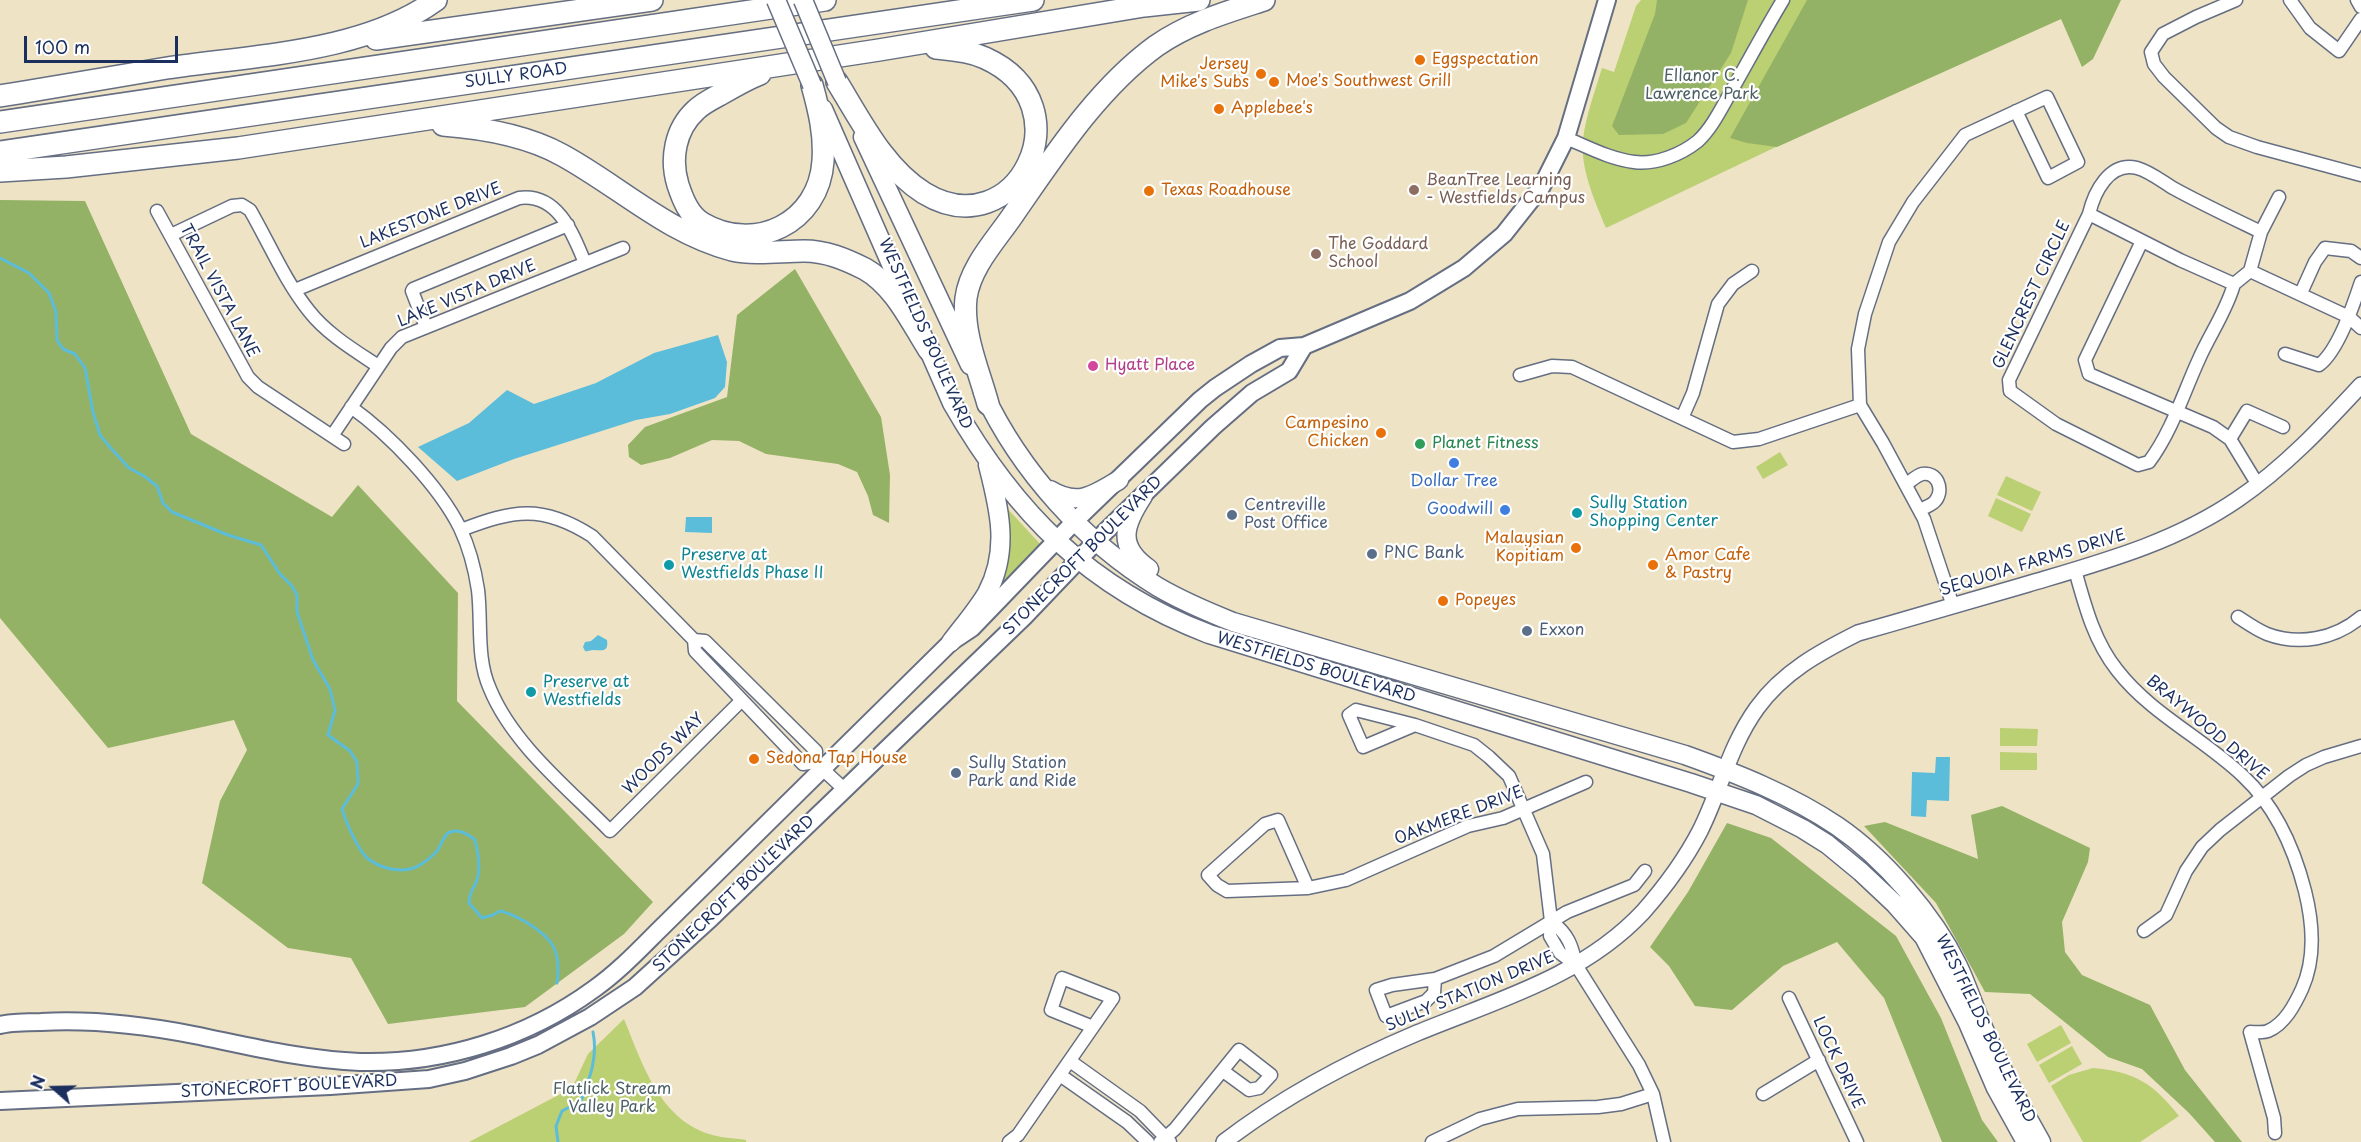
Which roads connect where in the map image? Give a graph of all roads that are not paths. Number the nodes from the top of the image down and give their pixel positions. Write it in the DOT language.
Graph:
graph roads {
  1 [pos="436,0"];
  2 [pos="652,0"];
  3 [pos="776,0"];
  4 [pos="803,0"];
  5 [pos="825,0"];
  6 [pos="1033,0"];
  7 [pos="1198,0"];
  8 [pos="1264,0"];
  9 [pos="1607,0"];
  10 [pos="1783,0"];
  11 [pos="2236,0"];
  12 [pos="2290,0"];
  13 [pos="2357,0"];
  14 [pos="2361,7"];
  15 [pos="2361,19"];
  16 [pos="302,50"];
  17 [pos="879,50"];
  18 [pos="786,64"];
  19 [pos="837,82"];
  20 [pos="812,85"];
  21 [pos="0,96"];
  22 [pos="2016,111"];
  23 [pos="0,122"];
  24 [pos="389,125"];
  25 [pos="1566,138"];
  26 [pos="0,152"];
  27 [pos="0,171"];
  28 [pos="2361,175"];
  29 [pos="2279,197"];
  30 [pos="158,211"];
  31 [pos="2089,214"];
  32 [pos="568,225"];
  33 [pos="2261,232"];
  34 [pos="171,236"];
  35 [pos="2142,241"];
  36 [pos="623,248"];
  37 [pos="2361,258"];
  38 [pos="585,263"];
  39 [pos="1752,271"];
  40 [pos="2250,271"];
  41 [pos="2361,282"];
  42 [pos="2234,284"];
  43 [pos="295,290"];
  44 [pos="2301,293"];
  45 [pos="2349,317"];
  46 [pos="426,327"];
  47 [pos="2361,328"];
  48 [pos="1304,346"];
  49 [pos="929,350"];
  50 [pos="2285,354"];
  51 [pos="378,366"];
  52 [pos="1521,375"];
  53 [pos="2361,385"];
  54 [pos="988,404"];
  55 [pos="1860,405"];
  56 [pos="351,407"];
  57 [pos="2177,412"];
  58 [pos="1682,418"];
  59 [pos="2283,427"];
  60 [pos="332,436"];
  61 [pos="2230,439"];
  62 [pos="344,444"];
  63 [pos="986,458"];
  64 [pos="1119,480"];
  65 [pos="1906,484"];
  66 [pos="2258,485"];
  67 [pos="1042,486"];
  68 [pos="1143,496"];
  69 [pos="1920,510"];
  70 [pos="1076,521"];
  71 [pos="461,530"];
  72 [pos="1057,541"];
  73 [pos="1097,541"];
  74 [pos="1080,561"];
  75 [pos="2075,570"];
  76 [pos="1953,606"];
  77 [pos="1208,612"];
  78 [pos="2238,617"];
  79 [pos="2361,617"];
  80 [pos="694,640"];
  81 [pos="951,642"];
  82 [pos="742,700"];
  83 [pos="1415,725"];
  84 [pos="2361,746"];
  85 [pos="818,765"];
  86 [pos="1724,769"];
  87 [pos="1586,782"];
  88 [pos="844,789"];
  89 [pos="1716,791"];
  90 [pos="2262,796"];
  91 [pos="1524,809"];
  92 [pos="1645,871"];
  93 [pos="1308,888"];
  94 [pos="1551,921"];
  95 [pos="2144,931"];
  96 [pos="1576,965"];
  97 [pos="1435,979"];
  98 [pos="1789,998"];
  99 [pos="0,1025"];
  100 [pos="1092,1027"];
  101 [pos="1818,1060"];
  102 [pos="1070,1061"];
  103 [pos="1223,1071"];
  104 [pos="1060,1075"];
  105 [pos="1653,1094"];
  106 [pos="1763,1094"];
  107 [pos="0,1101"];
  108 [pos="2275,1134"];
  109 [pos="1165,1140"];
  110 [pos="1009,1142"];
  111 [pos="1148,1142"];
  112 [pos="1224,1142"];
  113 [pos="1432,1142"];
  114 [pos="1664,1142"];
  115 [pos="1857,1142"];
  116 [pos="2026,1142"];
  117 [pos="2041,1142"];
  1 -- 16 [label="highway"];
  2 -- 16 [label="highway"];
  3 -- 20 [label="main road, WESTFIELDS BOULEVARD, bridge"];
  4 -- 19 [label="main road, WESTFIELDS BOULEVARD, bridge"];
  5 -- 23 [label="highway, SULLY ROAD"];
  6 -- 26 [label="highway, SULLY ROAD"];
  7 -- 17 [label="highway"];
  8 -- 54 [label="highway"];
  9 -- 25 [label="main road, STONECROFT BOULEVARD"];
  10 -- 25 [label="street"];
  11 -- 28 [label="street"];
  12 -- 15 [label="street"];
  13 -- 14 [label="street"];
  16 -- 21 [label="highway"];
  17 -- 18 [label="highway"];
  17 -- 19 [label="highway"];
  18 -- 20 [label="highway"];
  18 -- 24 [label="highway"];
  19 -- 54 [label="main road, WESTFIELDS BOULEVARD"];
  20 -- 49 [label="main road, WESTFIELDS BOULEVARD"];
  22 -- 22 [label="street"];
  22 -- 55 [label="street"];
  24 -- 27 [label="highway"];
  24 -- 49 [label="highway"];
  25 -- 48 [label="main road, STONECROFT BOULEVARD"];
  29 -- 33 [label="street"];
  30 -- 34 [label="street, TRAIL VISTA LANE"];
  31 -- 33 [label="street, GLENCREST CIRCLE"];
  31 -- 35 [label="street"];
  31 -- 57 [label="street, GLENCREST CIRCLE"];
  32 -- 38 [label="street, LAKESTONE DRIVE"];
  32 -- 43 [label="street, LAKESTONE DRIVE"];
  32 -- 46 [label="street"];
  33 -- 40 [label="street"];
  34 -- 43 [label="street"];
  34 -- 60 [label="street, TRAIL VISTA LANE"];
  35 -- 42 [label="street"];
  35 -- 57 [label="street"];
  36 -- 38 [label="street, LAKE VISTA DRIVE"];
  37 -- 44 [label="street"];
  38 -- 46 [label="street, LAKE VISTA DRIVE"];
  39 -- 58 [label="street"];
  40 -- 42 [label="street"];
  40 -- 44 [label="street"];
  41 -- 45 [label="street"];
  42 -- 57 [label="street, GLENCREST CIRCLE"];
  43 -- 51 [label="street"];
  44 -- 45 [label="street"];
  45 -- 47 [label="street"];
  45 -- 50 [label="street"];
  46 -- 51 [label="street, LAKE VISTA DRIVE"];
  48 -- 64 [label="main road, STONECROFT BOULEVARD"];
  48 -- 68 [label="main road, STONECROFT BOULEVARD"];
  49 -- 63 [label="main road, WESTFIELDS BOULEVARD"];
  51 -- 56 [label="street, LAKE VISTA DRIVE"];
  52 -- 58 [label="street"];
  53 -- 66 [label="street, SEQUOIA FARMS DRIVE"];
  54 -- 67 [label="main road, WESTFIELDS BOULEVARD"];
  55 -- 58 [label="street"];
  55 -- 65 [label="street"];
  56 -- 60 [label="street, LAKE VISTA DRIVE"];
  56 -- 71 [label="street"];
  57 -- 61 [label="street"];
  59 -- 61 [label="street"];
  60 -- 62 [label="street, TRAIL VISTA LANE"];
  61 -- 66 [label="street"];
  63 -- 72 [label="main road, WESTFIELDS BOULEVARD"];
  63 -- 81 [label="main road"];
  64 -- 67 [label="main road"];
  64 -- 70 [label="main road, STONECROFT BOULEVARD"];
  65 -- 69 [label="street"];
  65 -- 69 [label="street"];
  66 -- 75 [label="street, SEQUOIA FARMS DRIVE"];
  67 -- 70 [label="main road, WESTFIELDS BOULEVARD"];
  68 -- 73 [label="main road, STONECROFT BOULEVARD"];
  68 -- 77 [label="main road"];
  69 -- 76 [label="street"];
  70 -- 72 [label="main road, STONECROFT BOULEVARD"];
  70 -- 73 [label="main road, WESTFIELDS BOULEVARD"];
  71 -- 80 [label="street"];
  71 -- 82 [label="street, WOODS WAY"];
  72 -- 74 [label="main road, WESTFIELDS BOULEVARD"];
  72 -- 81 [label="main road, STONECROFT BOULEVARD"];
  73 -- 74 [label="main road, STONECROFT BOULEVARD"];
  73 -- 77 [label="main road, WESTFIELDS BOULEVARD"];
  74 -- 88 [label="main road, STONECROFT BOULEVARD"];
  74 -- 89 [label="main road, WESTFIELDS BOULEVARD"];
  75 -- 76 [label="street, SEQUOIA FARMS DRIVE"];
  75 -- 90 [label="street, BRAYWOOD DRIVE"];
  76 -- 86 [label="street, SEQUOIA FARMS DRIVE"];
  77 -- 86 [label="main road, WESTFIELDS BOULEVARD"];
  78 -- 79 [label="street"];
  80 -- 82 [label="street"];
  80 -- 85 [label="street"];
  81 -- 85 [label="main road, STONECROFT BOULEVARD"];
  82 -- 85 [label="street"];
  83 -- 83 [label="street"];
  83 -- 91 [label="street"];
  84 -- 90 [label="street"];
  85 -- 88 [label="street"];
  85 -- 99 [label="main road, STONECROFT BOULEVARD"];
  86 -- 89 [label="street, SULLY STATION DRIVE"];
  86 -- 117 [label="main road, WESTFIELDS BOULEVARD"];
  87 -- 91 [label="street, OAKMERE DRIVE"];
  88 -- 107 [label="main road, STONECROFT BOULEVARD"];
  89 -- 96 [label="street, SULLY STATION DRIVE"];
  89 -- 116 [label="main road, WESTFIELDS BOULEVARD"];
  90 -- 95 [label="street"];
  90 -- 108 [label="street, BRAYWOOD DRIVE"];
  91 -- 93 [label="street, OAKMERE DRIVE"];
  91 -- 94 [label="street"];
  92 -- 94 [label="street"];
  93 -- 93 [label="street, OAKMERE DRIVE"];
  94 -- 96 [label="street"];
  94 -- 97 [label="street"];
  96 -- 105 [label="street"];
  96 -- 112 [label="street, SULLY STATION DRIVE"];
  97 -- 97 [label="street"];
  98 -- 101 [label="street, LOCK DRIVE"];
  100 -- 100 [label="street"];
  100 -- 102 [label="street"];
  101 -- 106 [label="street"];
  101 -- 115 [label="street, LOCK DRIVE"];
  102 -- 104 [label="street"];
  102 -- 109 [label="street"];
  103 -- 109 [label="street"];
  104 -- 110 [label="street"];
  104 -- 111 [label="street"];
  105 -- 113 [label="street"];
  105 -- 114 [label="street"];
}
